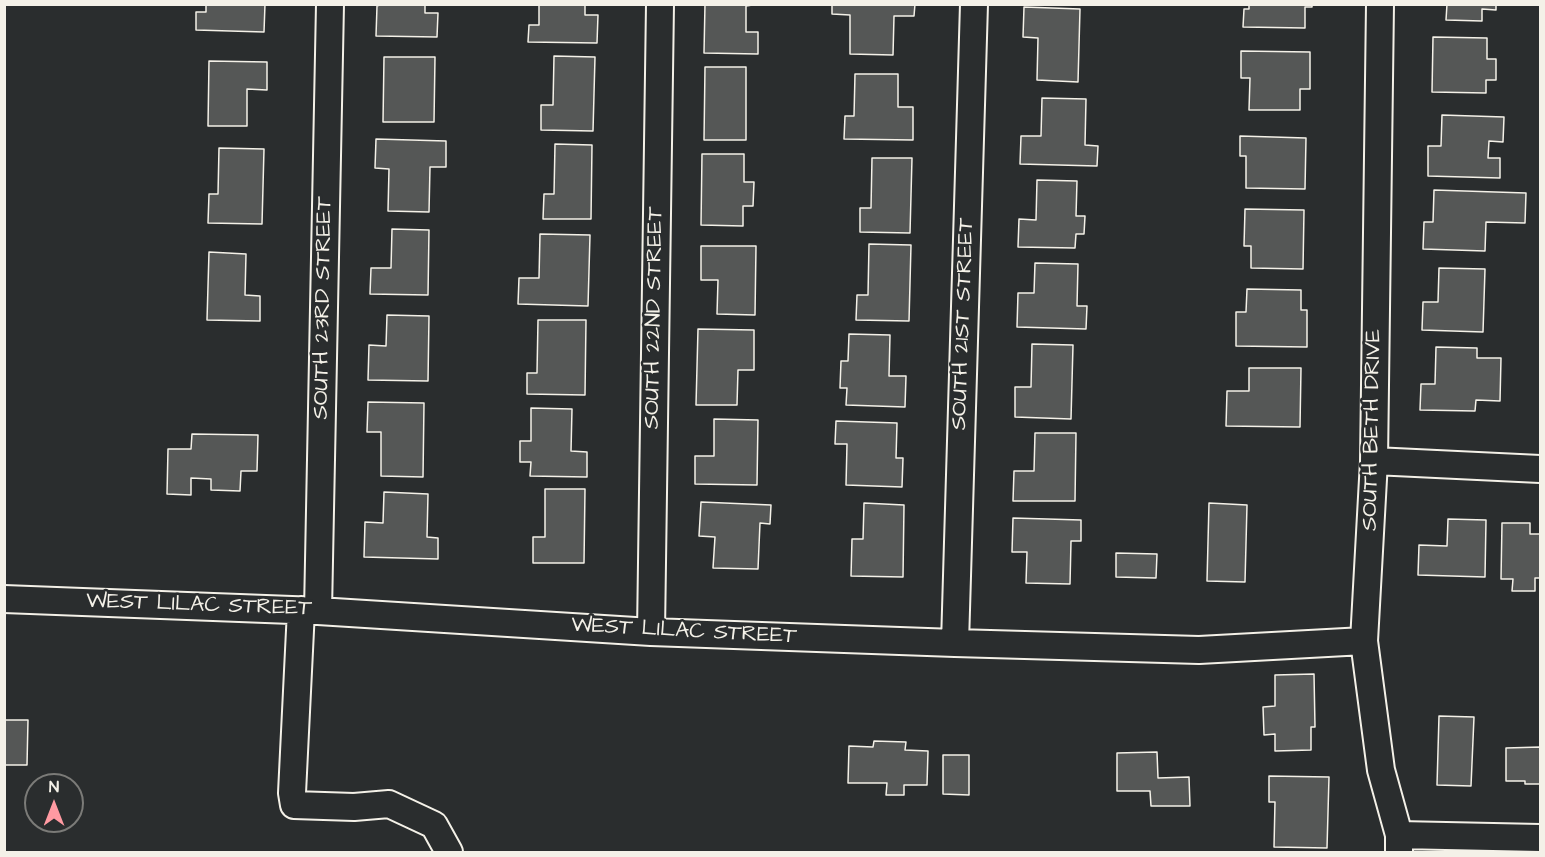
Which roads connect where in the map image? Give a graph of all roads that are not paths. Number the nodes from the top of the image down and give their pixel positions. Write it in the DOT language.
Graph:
graph roads {
  1 [pos="330,4"];
  2 [pos="660,4"];
  3 [pos="974,4"];
  4 [pos="1380,4"];
  5 [pos="1374,461"];
  6 [pos="1540,469"];
  7 [pos="4,599"];
  8 [pos="309,610"];
  9 [pos="651,632"];
  10 [pos="1364,640"];
  11 [pos="955,643"];
  12 [pos="1540,838"];
  13 [pos="1399,844"];
  14 [pos="448,852"];
  1 -- 8 [label="street, SOUTH 23RD STREET"];
  2 -- 9 [label="street, SOUTH 22ND STREET"];
  3 -- 11 [label="street, SOUTH 21ST STREET"];
  4 -- 5 [label="street, SOUTH BETH DRIVE"];
  5 -- 6 [label="street"];
  5 -- 10 [label="street, SOUTH BETH DRIVE"];
  7 -- 8 [label="street, WEST LILAC STREET"];
  8 -- 9 [label="street, WEST LILAC STREET"];
  8 -- 14 [label="street, SOUTH 23RD STREET"];
  9 -- 11 [label="street, WEST LILAC STREET"];
  10 -- 11 [label="street, WEST LILAC STREET"];
  10 -- 13 [label="street, SOUTH BETH DRIVE"];
  12 -- 13 [label="street"];
}
